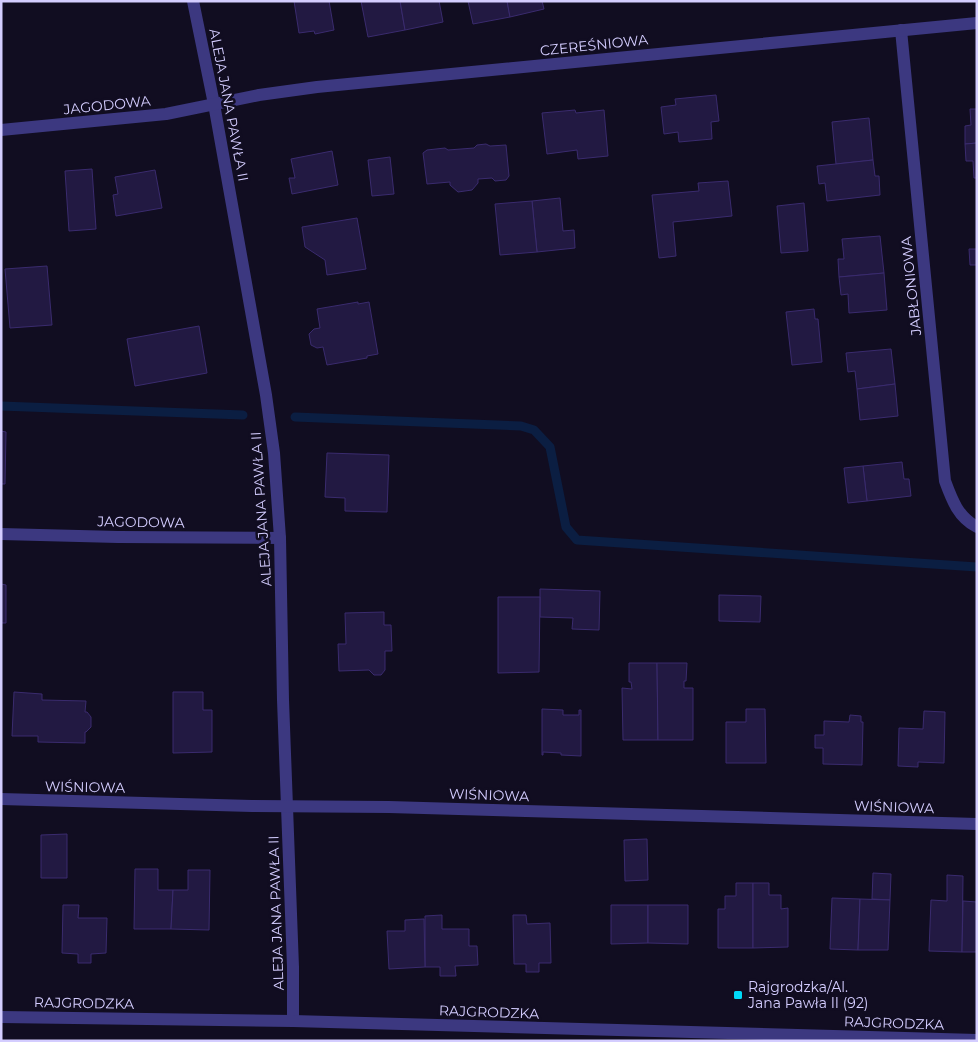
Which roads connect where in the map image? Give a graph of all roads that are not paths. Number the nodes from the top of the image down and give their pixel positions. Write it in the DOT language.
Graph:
graph roads {
  1 [pos="193,1"];
  2 [pos="977,23"];
  3 [pos="901,30"];
  4 [pos="214,104"];
  5 [pos="1,130"];
  6 [pos="977,527"];
  7 [pos="1,534"];
  8 [pos="280,538"];
  9 [pos="1,799"];
  10 [pos="287,806"];
  11 [pos="977,824"];
  12 [pos="1,1017"];
  13 [pos="293,1021"];
  14 [pos="977,1040"];
  1 -- 4 [label="street, ALEJA JANA PAWŁA II"];
  2 -- 3 [label="street, CZEREŚNIOWA"];
  3 -- 4 [label="street, CZEREŚNIOWA"];
  3 -- 6 [label="street, JABŁONIOWA"];
  4 -- 5 [label="street, JAGODOWA"];
  4 -- 8 [label="street, ALEJA JANA PAWŁA II"];
  7 -- 8 [label="street, JAGODOWA"];
  8 -- 10 [label="street, ALEJA JANA PAWŁA II"];
  9 -- 10 [label="street, WIŚNIOWA"];
  10 -- 11 [label="street, WIŚNIOWA"];
  10 -- 13 [label="street, ALEJA JANA PAWŁA II"];
  12 -- 13 [label="street, RAJGRODZKA"];
  13 -- 14 [label="street, RAJGRODZKA"];
}
